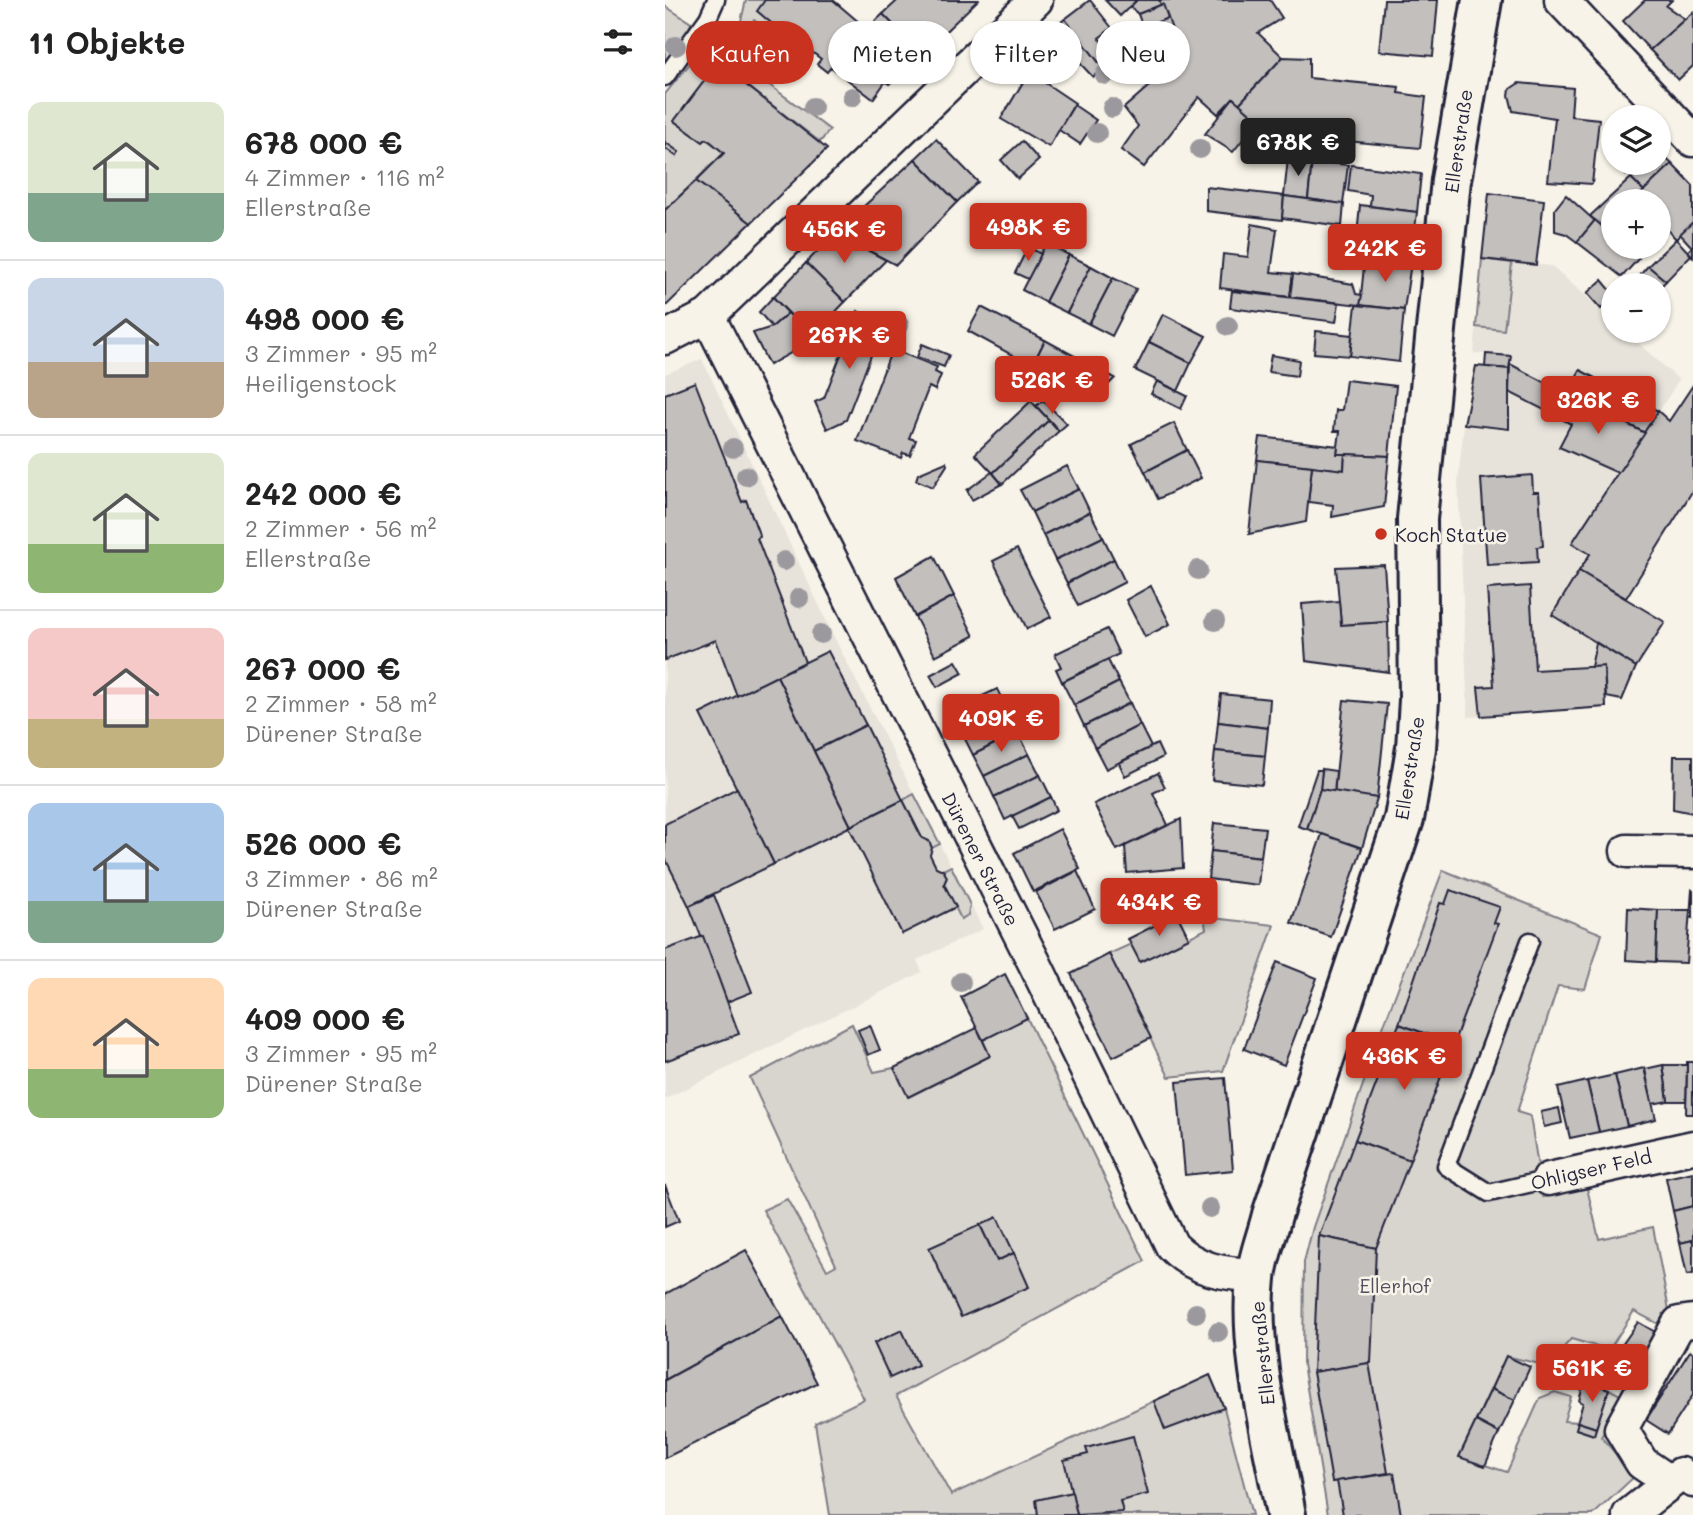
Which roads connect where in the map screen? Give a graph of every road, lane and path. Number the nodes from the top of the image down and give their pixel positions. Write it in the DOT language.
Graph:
graph roads {
  1 [pos="716,0"];
  2 [pos="1036,0"];
  3 [pos="1482,0"];
  4 [pos="1560,0"];
  5 [pos="665,77"];
  6 [pos="1693,140"];
  7 [pos="708,316"];
  8 [pos="665,338"];
  9 [pos="1627,851"];
  10 [pos="1693,852"];
  11 [pos="1530,941"];
  12 [pos="1693,1147"];
  13 [pos="1549,1179"];
  14 [pos="1256,1275"];
  15 [pos="1693,1321"];
  16 [pos="1681,1481"];
  17 [pos="1286,1515"];
  18 [pos="1629,1515"];
  1 -- 5 [label="lane"];
  2 -- 7 [label="street"];
  3 -- 14 [label="main road, Ellerstraße"];
  4 -- 6 [label="street"];
  7 -- 8 [label="street"];
  7 -- 14 [label="street, Dürener Straße"];
  9 -- 10 [label="street"];
  11 -- 13 [label="lane, Ohligser Feld"];
  12 -- 13 [label="street, Ohligser Feld"];
  14 -- 17 [label="main road, Ellerstraße"];
  15 -- 16 [label="street"];
  16 -- 18 [label="street"];
}
